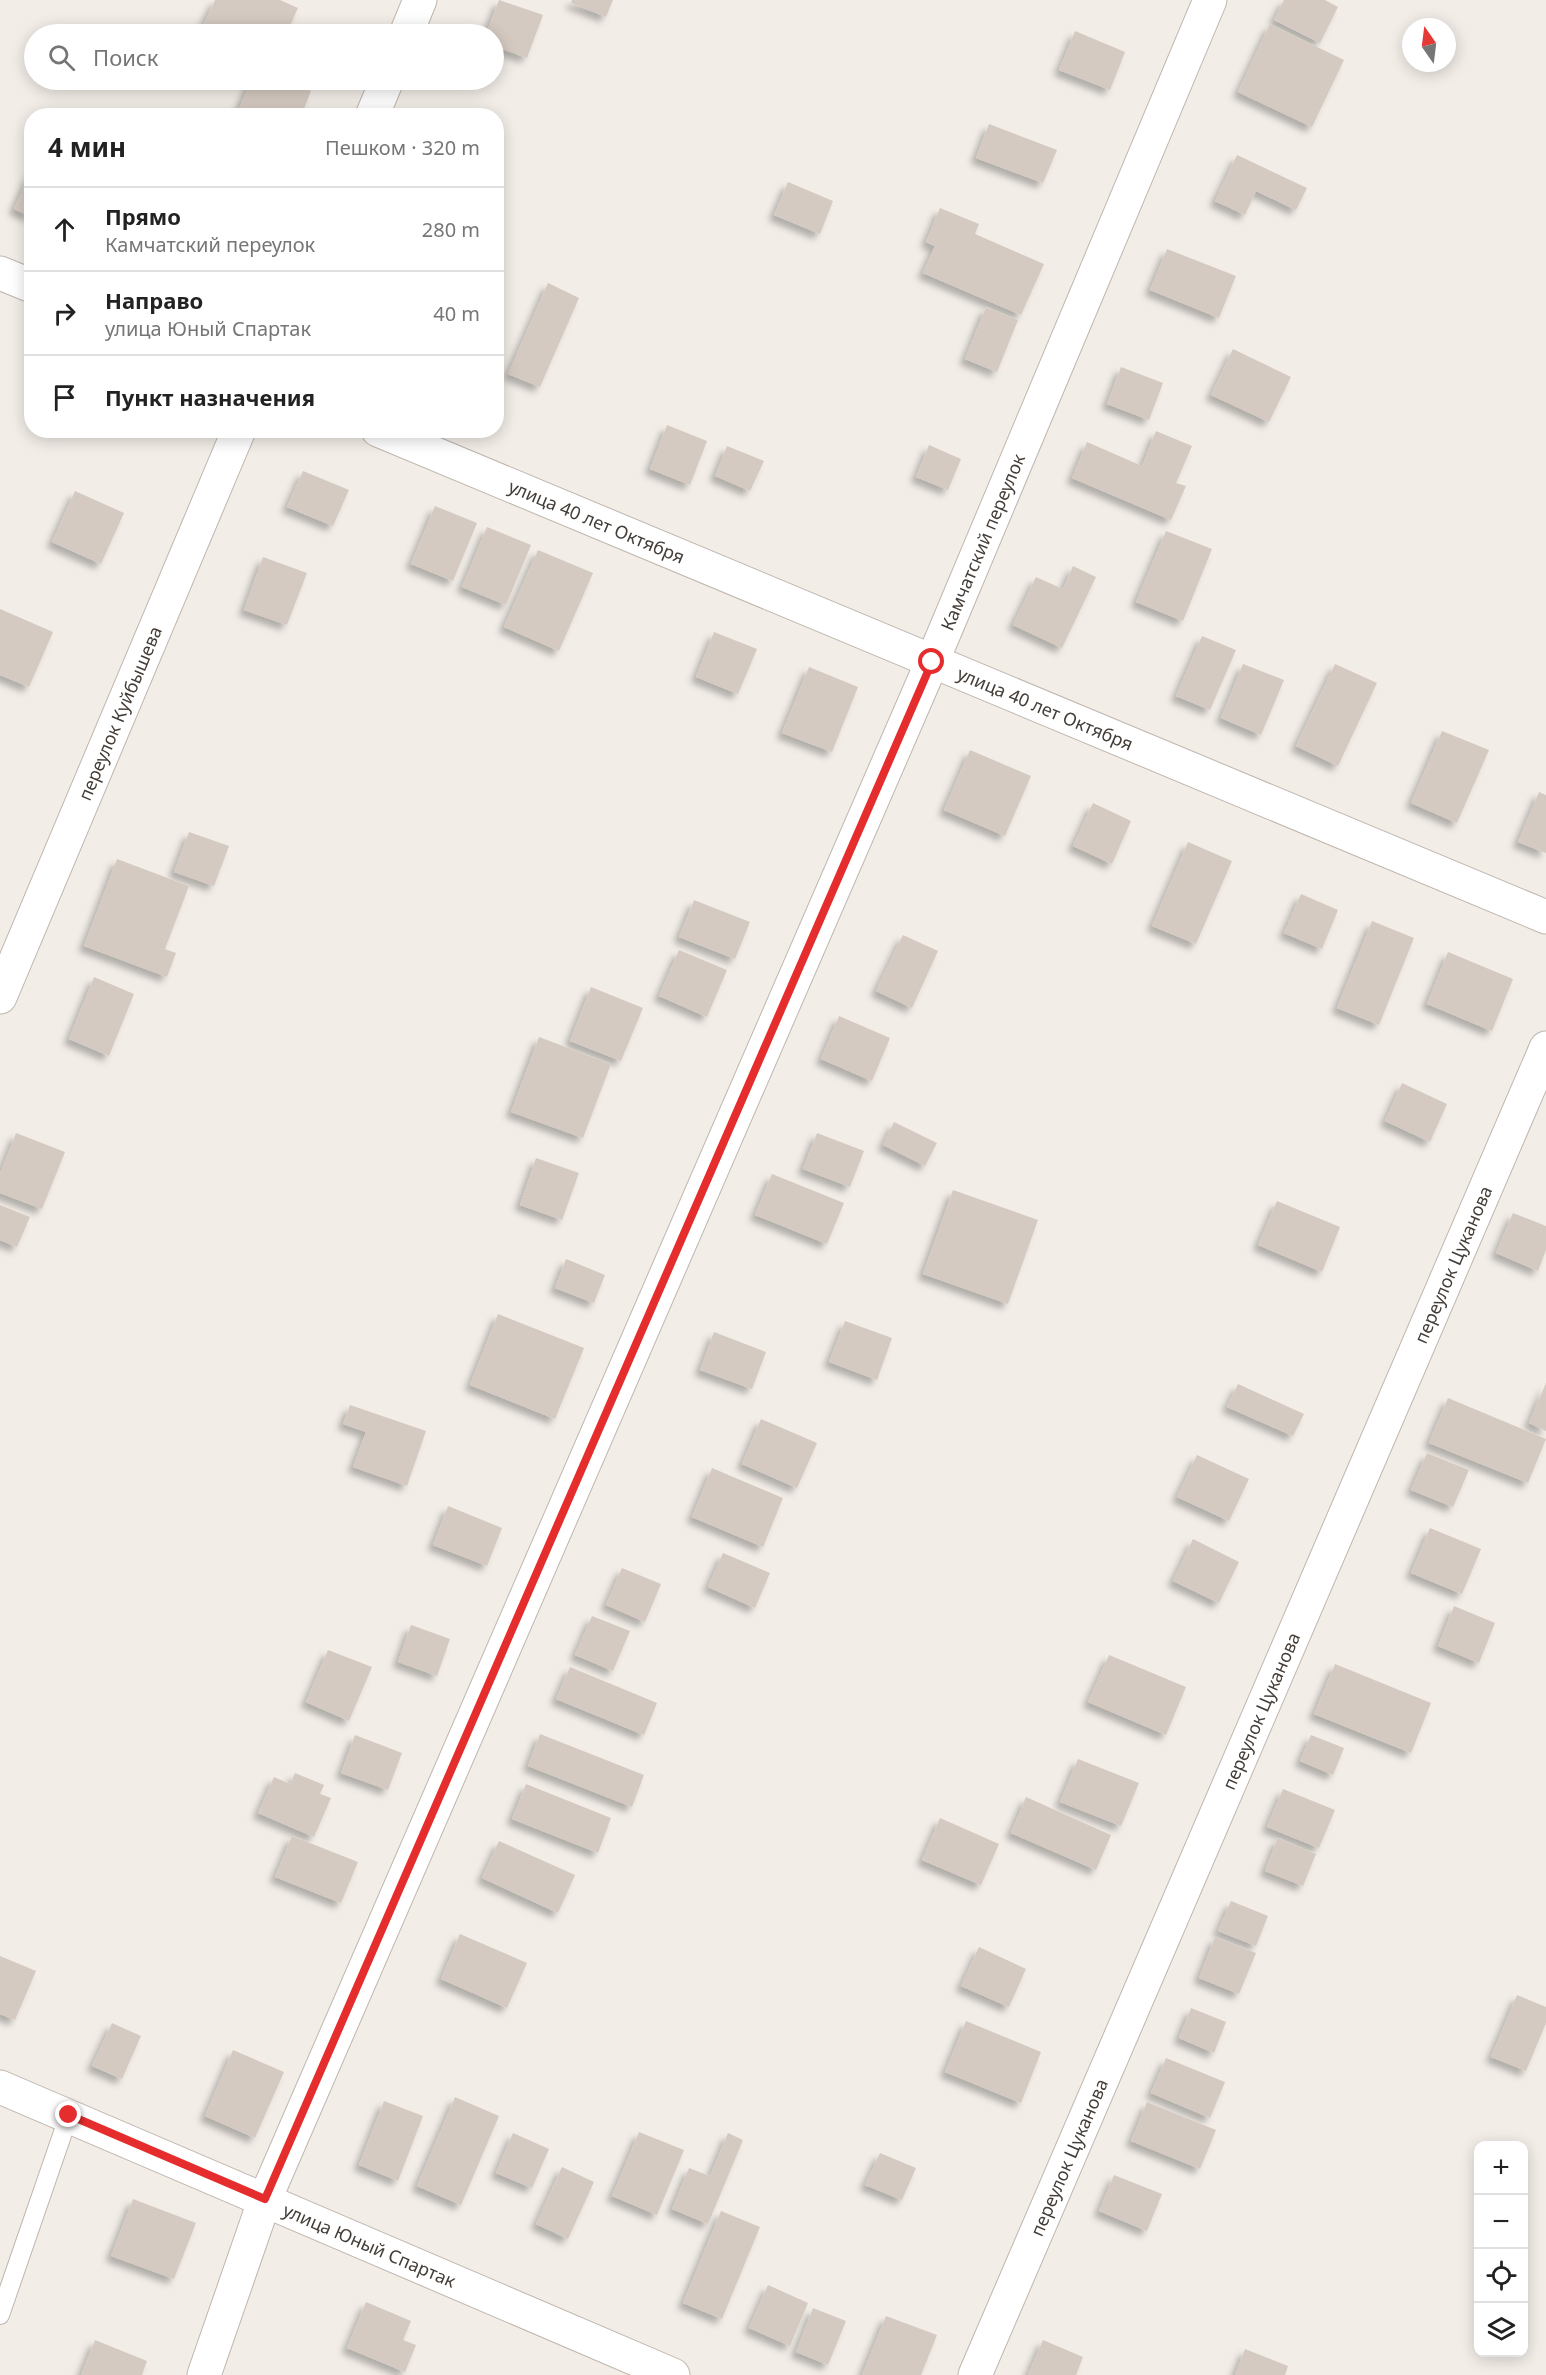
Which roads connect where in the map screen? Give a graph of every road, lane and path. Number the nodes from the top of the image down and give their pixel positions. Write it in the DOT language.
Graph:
graph roads {
  1 [pos="420,0"];
  2 [pos="1210,0"];
  3 [pos="410,24"];
  4 [pos="383,90"];
  5 [pos="375,108"];
  6 [pos="0,273"];
  7 [pos="24,283"];
  8 [pos="236,438"];
  9 [pos="397,438"];
  10 [pos="932,662"];
  11 [pos="1546,917"];
  12 [pos="0,997"];
  13 [pos="1546,1048"];
  14 [pos="0,2087"];
  15 [pos="69,2115"];
  16 [pos="265,2199"];
  17 [pos="0,2315"];
  18 [pos="204,2375"];
  19 [pos="673,2375"];
  20 [pos="975,2375"];
  1 -- 3 [label="street"];
  2 -- 10 [label="street, Камчатский переулок"];
  4 -- 5 [label="street"];
  6 -- 7 [label="street"];
  8 -- 12 [label="street, переулок Куйбышева"];
  9 -- 10 [label="street, улица 40 лет Октября"];
  10 -- 11 [label="street, улица 40 лет Октября"];
  10 -- 16 [label="street, Камчатский переулок"];
  13 -- 20 [label="street, переулок Цуканова"];
  14 -- 15 [label="street, улица Юный Спартак"];
  15 -- 16 [label="street, улица Юный Спартак"];
  15 -- 17 [label="lane"];
  16 -- 18 [label="street, Камчатский переулок"];
  16 -- 19 [label="street, улица Юный Спартак"];
}
